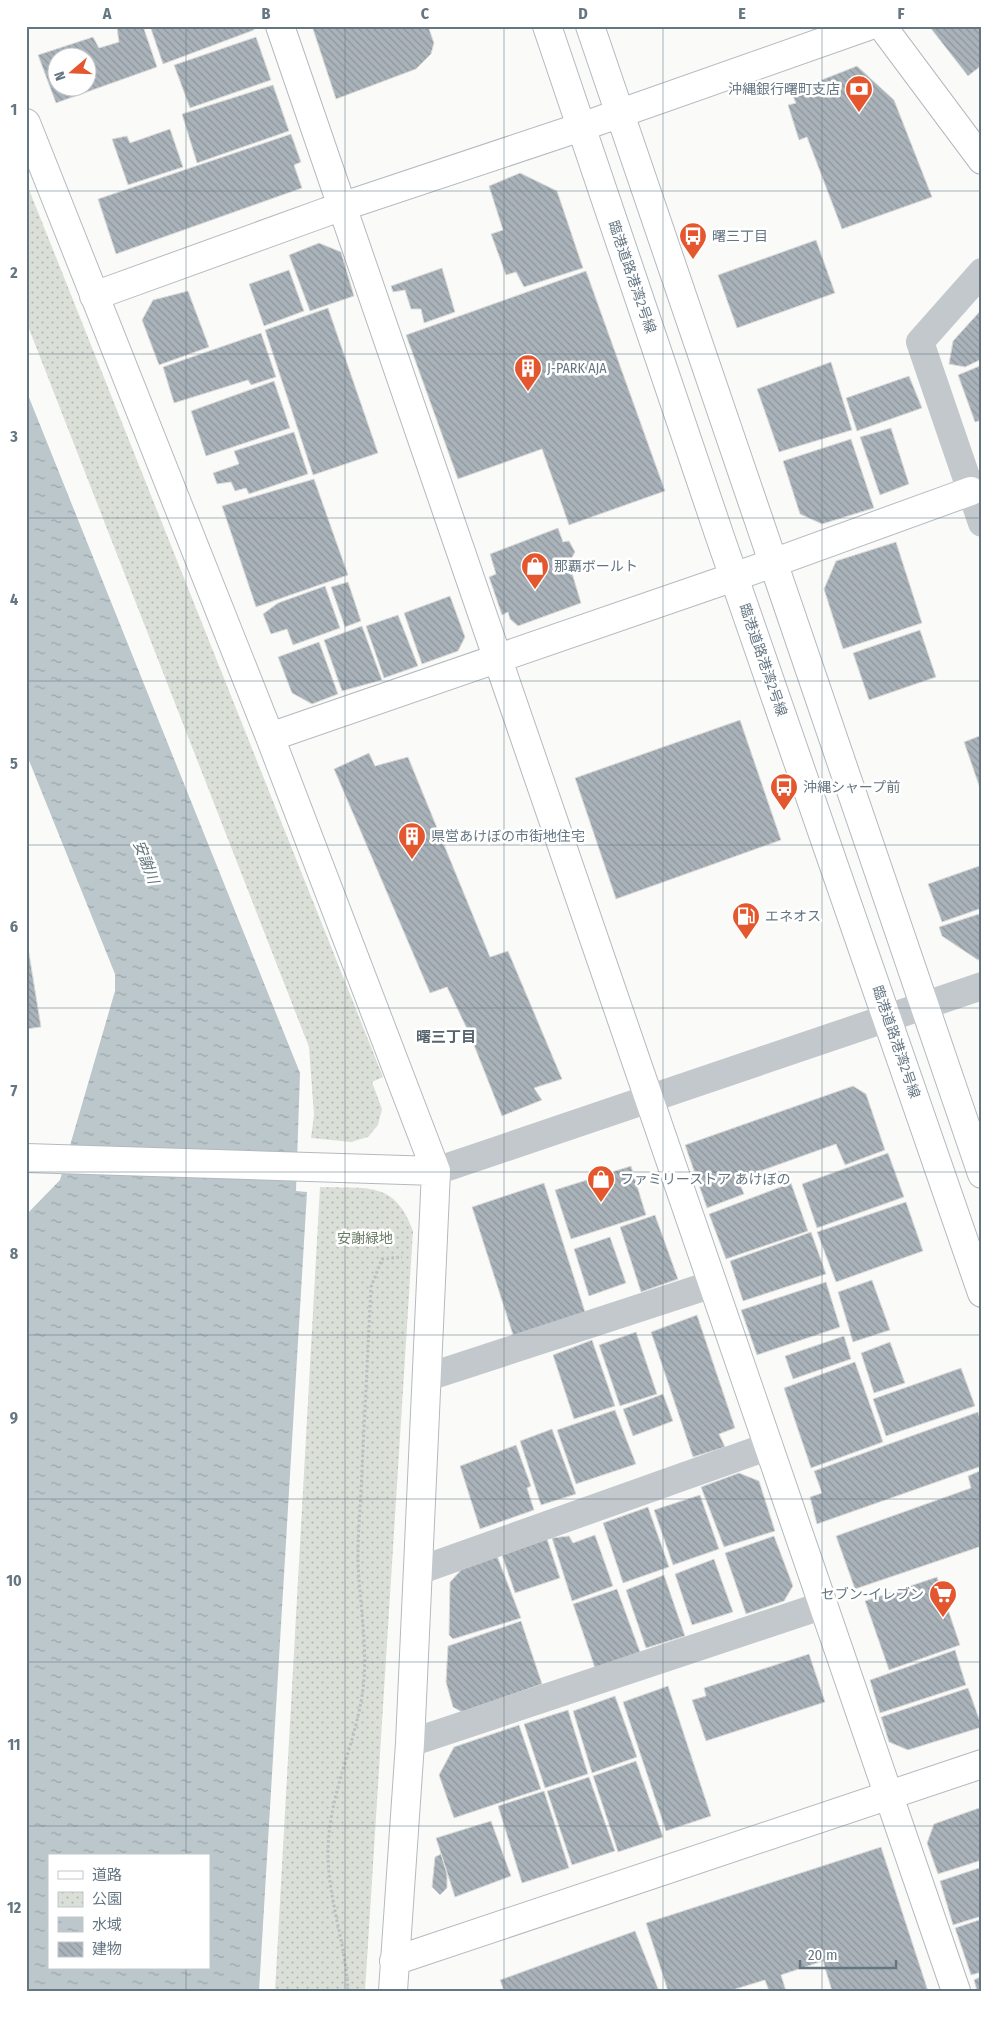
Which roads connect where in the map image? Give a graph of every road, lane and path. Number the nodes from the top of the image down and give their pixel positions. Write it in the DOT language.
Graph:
graph roads {
  1 [pos="280,26"];
  2 [pos="547,26"];
  3 [pos="590,26"];
  4 [pos="868,26"];
  5 [pos="882,26"];
  6 [pos="620,113"];
  7 [pos="26,124"];
  8 [pos="582,127"];
  9 [pos="982,160"];
  10 [pos="342,206"];
  11 [pos="982,272"];
  12 [pos="94,296"];
  13 [pos="970,491"];
  14 [pos="982,523"];
  15 [pos="772,563"];
  16 [pos="734,577"];
  17 [pos="498,658"];
  18 [pos="270,737"];
  19 [pos="982,986"];
  20 [pos="924,1006"];
  21 [pos="888,1018"];
  22 [pos="649,1100"];
  23 [pos="36,1158"];
  24 [pos="436,1171"];
  25 [pos="982,1174"];
  26 [pos="402,1248"];
  27 [pos="713,1284"];
  28 [pos="982,1293"];
  29 [pos="428,1377"];
  30 [pos="769,1446"];
  31 [pos="418,1571"];
  32 [pos="824,1605"];
  33 [pos="410,1743"];
  34 [pos="982,1764"];
  35 [pos="889,1795"];
  36 [pos="394,1961"];
  37 [pos="348,1991"];
  38 [pos="393,1991"];
  39 [pos="956,1991"];
  1 -- 10 [label="street"];
  2 -- 8 [label="street, 臨港道路港湾2号線"];
  3 -- 6 [label="street"];
  4 -- 6 [label="street"];
  5 -- 9 [label="street"];
  6 -- 8 [label="street"];
  6 -- 15 [label="street"];
  7 -- 12 [label="street"];
  8 -- 10 [label="street"];
  8 -- 16 [label="street, 臨港道路港湾2号線"];
  10 -- 12 [label="street"];
  10 -- 17 [label="street"];
  11 -- 13 [label="street"];
  12 -- 18 [label="street"];
  13 -- 14 [label="street"];
  13 -- 15 [label="street"];
  15 -- 16 [label="street"];
  15 -- 20 [label="street"];
  16 -- 17 [label="street"];
  16 -- 21 [label="street, 臨港道路港湾2号線"];
  17 -- 18 [label="street"];
  17 -- 22 [label="street"];
  18 -- 24 [label="street"];
  19 -- 20 [label="street"];
  20 -- 21 [label="street"];
  20 -- 25 [label="street"];
  21 -- 22 [label="street"];
  21 -- 28 [label="street, 臨港道路港湾2号線"];
  22 -- 24 [label="street"];
  22 -- 27 [label="street"];
  23 -- 24 [label="street"];
  24 -- 29 [label="street"];
  26 -- 37 [label="path"];
  27 -- 29 [label="street"];
  27 -- 30 [label="street"];
  29 -- 31 [label="street"];
  30 -- 31 [label="street"];
  30 -- 32 [label="street"];
  31 -- 33 [label="street"];
  32 -- 33 [label="street"];
  32 -- 35 [label="street"];
  33 -- 36 [label="street"];
  34 -- 35 [label="street"];
  35 -- 36 [label="street"];
  35 -- 39 [label="street"];
  36 -- 38 [label="street"];
}
